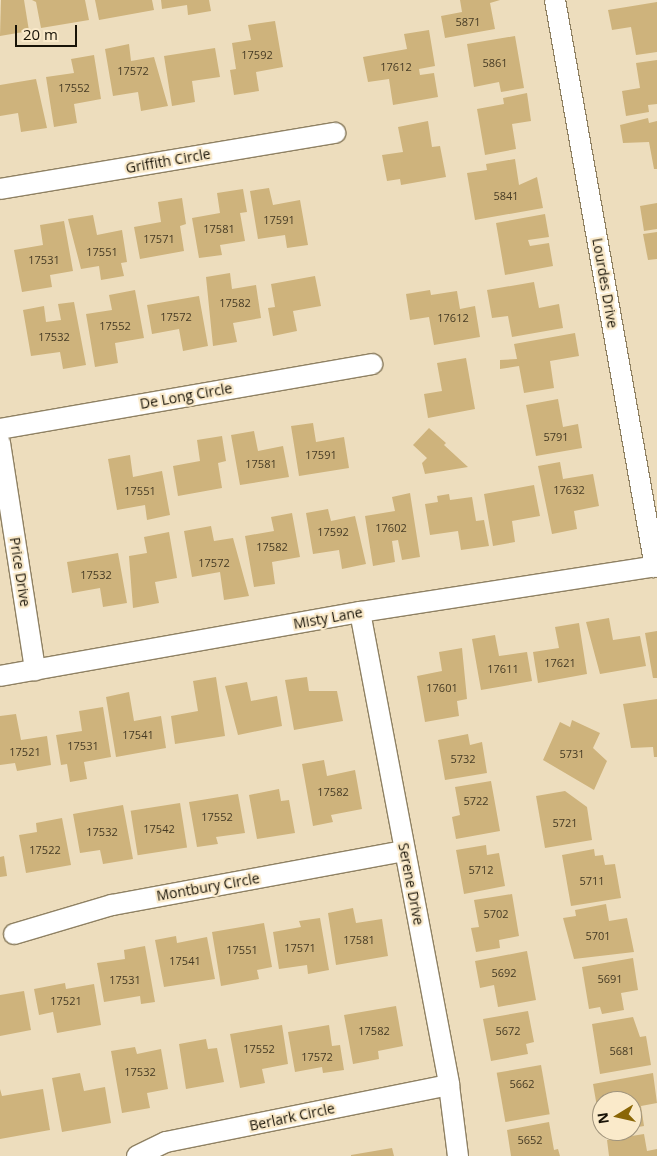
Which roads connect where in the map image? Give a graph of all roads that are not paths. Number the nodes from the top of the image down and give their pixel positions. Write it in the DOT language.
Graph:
graph roads {
  1 [pos="555,0"];
  2 [pos="335,133"];
  3 [pos="0,189"];
  4 [pos="372,364"];
  5 [pos="0,429"];
  6 [pos="0,443"];
  7 [pos="656,566"];
  8 [pos="360,612"];
  9 [pos="35,670"];
  10 [pos="0,676"];
  11 [pos="404,851"];
  12 [pos="14,934"];
  13 [pos="449,1085"];
  14 [pos="137,1156"];
  15 [pos="458,1156"];
  1 -- 7 [label="street, Lourdes Drive"];
  2 -- 3 [label="street, Griffith Circle"];
  4 -- 5 [label="street, De Long Circle"];
  6 -- 9 [label="street, Price Drive"];
  7 -- 8 [label="street, Misty Lane"];
  8 -- 9 [label="street, Misty Lane"];
  8 -- 11 [label="street, Serene Drive"];
  9 -- 10 [label="street, Misty Lane"];
  11 -- 12 [label="street, Montbury Circle"];
  11 -- 13 [label="street, Serene Drive"];
  13 -- 14 [label="street, Berlark Circle"];
  13 -- 15 [label="street, Serene Drive"];
}
